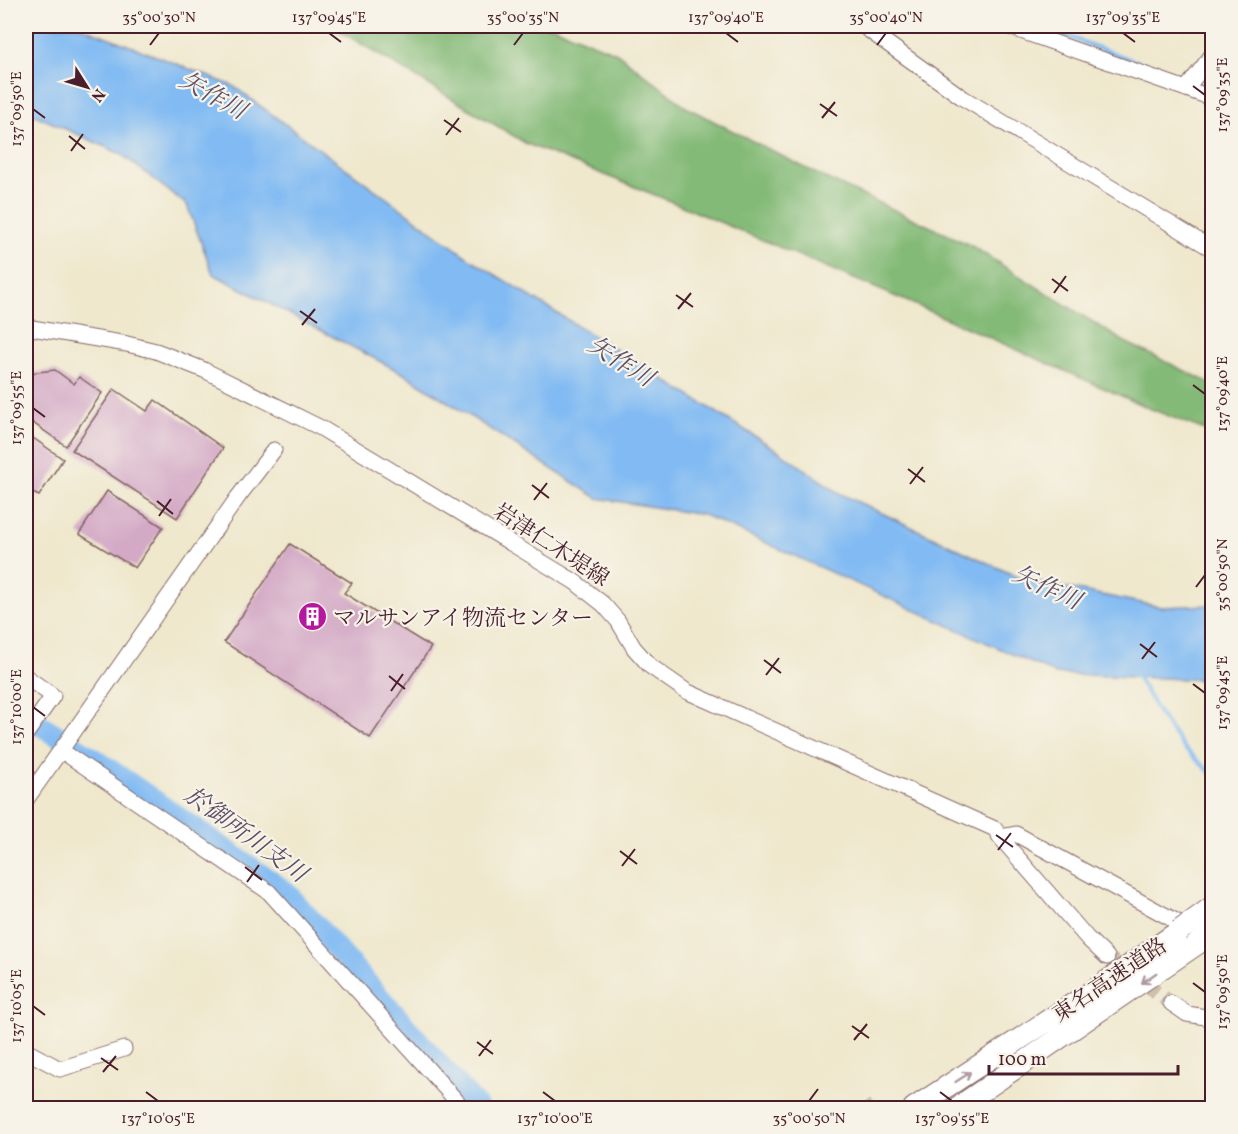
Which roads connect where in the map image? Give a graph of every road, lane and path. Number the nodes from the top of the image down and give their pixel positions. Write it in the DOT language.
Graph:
graph roads {
  1 [pos="863,26"];
  2 [pos="1007,26"];
  3 [pos="1212,55"];
  4 [pos="1186,90"];
  5 [pos="1212,98"];
  6 [pos="1212,249"];
  7 [pos="26,327"];
  8 [pos="274,450"];
  9 [pos="26,678"];
  10 [pos="26,734"];
  11 [pos="62,751"];
  12 [pos="26,800"];
  13 [pos="1000,837"];
  14 [pos="1212,907"];
  15 [pos="1207,939"];
  16 [pos="1107,957"];
  17 [pos="1171,1003"];
  18 [pos="1212,1018"];
  19 [pos="124,1048"];
  20 [pos="26,1051"];
  21 [pos="463,1108"];
  22 [pos="914,1108"];
  23 [pos="957,1108"];
  1 -- 6 [label="street"];
  2 -- 4 [label="street"];
  3 -- 4 [label="street"];
  4 -- 5 [label="street"];
  7 -- 13 [label="street, 岩津仁木堤線"];
  8 -- 11 [label="street"];
  9 -- 10 [label="street"];
  11 -- 12 [label="street"];
  11 -- 21 [label="street"];
  13 -- 15 [label="street"];
  13 -- 16 [label="street, 岩津仁木堤線"];
  22 -- 14 [label="highway, 東名高速道路, one-way, bridge"];
  15 -- 23 [label="highway, 東名高速道路, one-way"];
  17 -- 18 [label="street"];
  19 -- 20 [label="street"];
}
